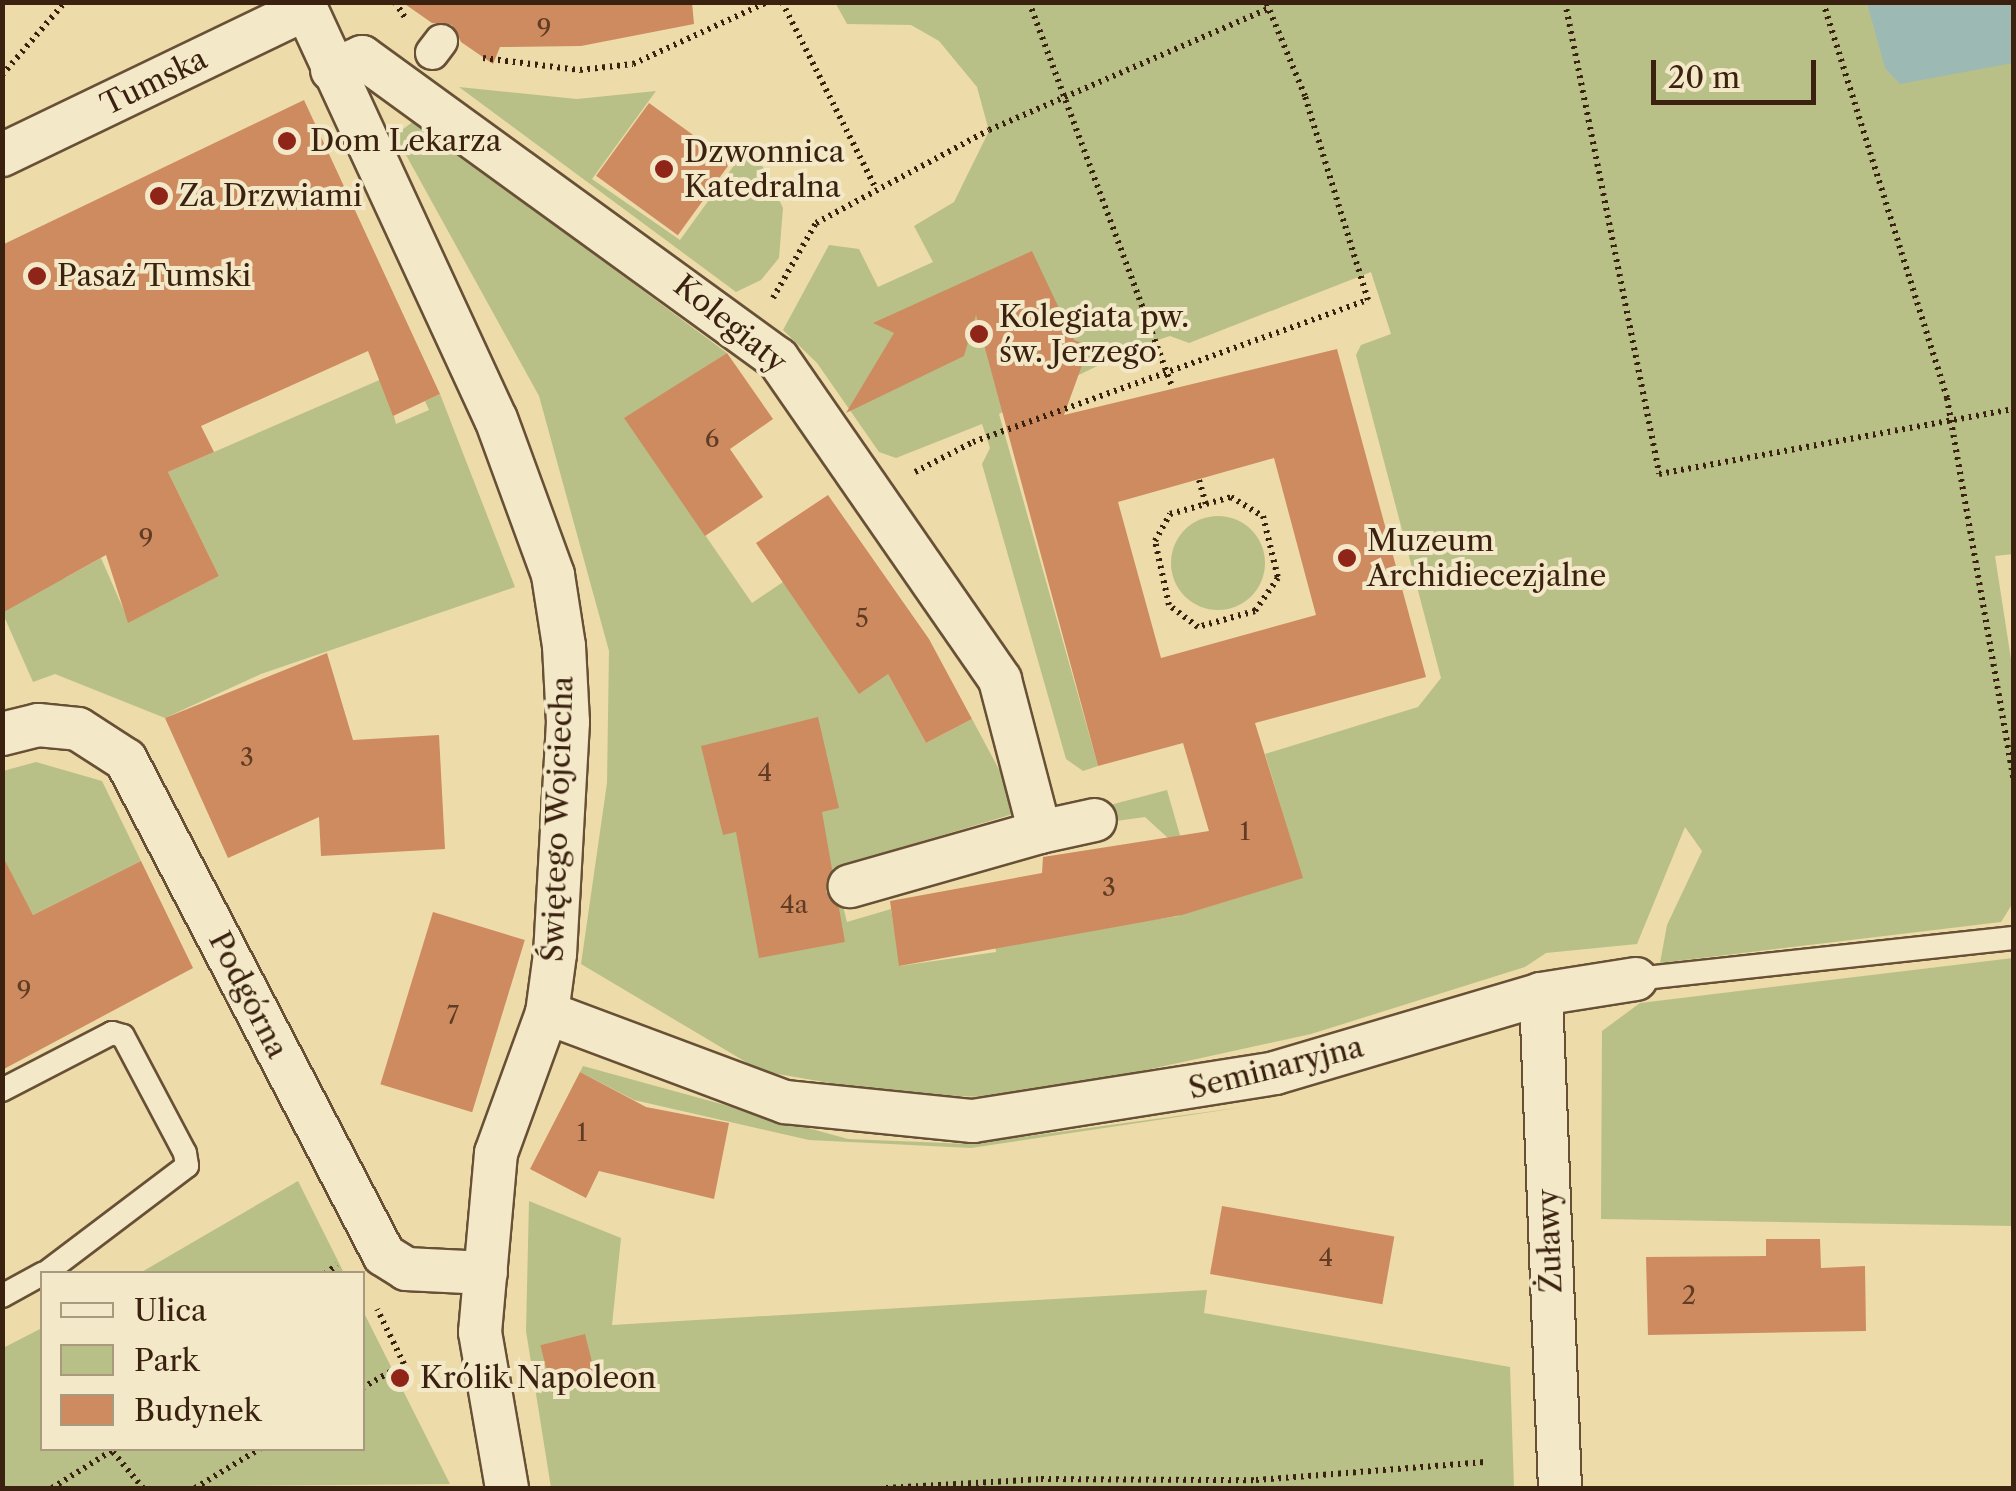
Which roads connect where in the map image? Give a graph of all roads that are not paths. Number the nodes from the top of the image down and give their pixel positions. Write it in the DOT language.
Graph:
graph roads {
  1 [pos="304,6"];
  2 [pos="332,70"];
  3 [pos="2,155"];
  4 [pos="2,734"];
  5 [pos="1094,820"];
  6 [pos="1040,832"];
  7 [pos="850,886"];
  8 [pos="2014,938"];
  9 [pos="1636,979"];
  10 [pos="1541,994"];
  11 [pos="547,1013"];
  12 [pos="2,1090"];
  13 [pos="47,1271"];
  14 [pos="486,1274"];
  15 [pos="40,1276"];
  16 [pos="2,1296"];
  17 [pos="507,1488"];
  18 [pos="1560,1488"];
  1 -- 2 [label="street, Świętego Wojciecha"];
  1 -- 3 [label="street, Tumska"];
  2 -- 6 [label="street, Kolegiaty"];
  2 -- 11 [label="street, Świętego Wojciecha"];
  4 -- 14 [label="street, Podgórna"];
  5 -- 6 [label="street"];
  6 -- 7 [label="street"];
  8 -- 9 [label="lane, Seminaryjna"];
  9 -- 10 [label="street, Seminaryjna"];
  10 -- 11 [label="street, Seminaryjna"];
  10 -- 18 [label="street, Żuławy"];
  11 -- 14 [label="street, Świętego Wojciecha"];
  12 -- 13 [label="lane"];
  14 -- 17 [label="street, Świętego Wojciecha"];
  15 -- 16 [label="lane"];
}
